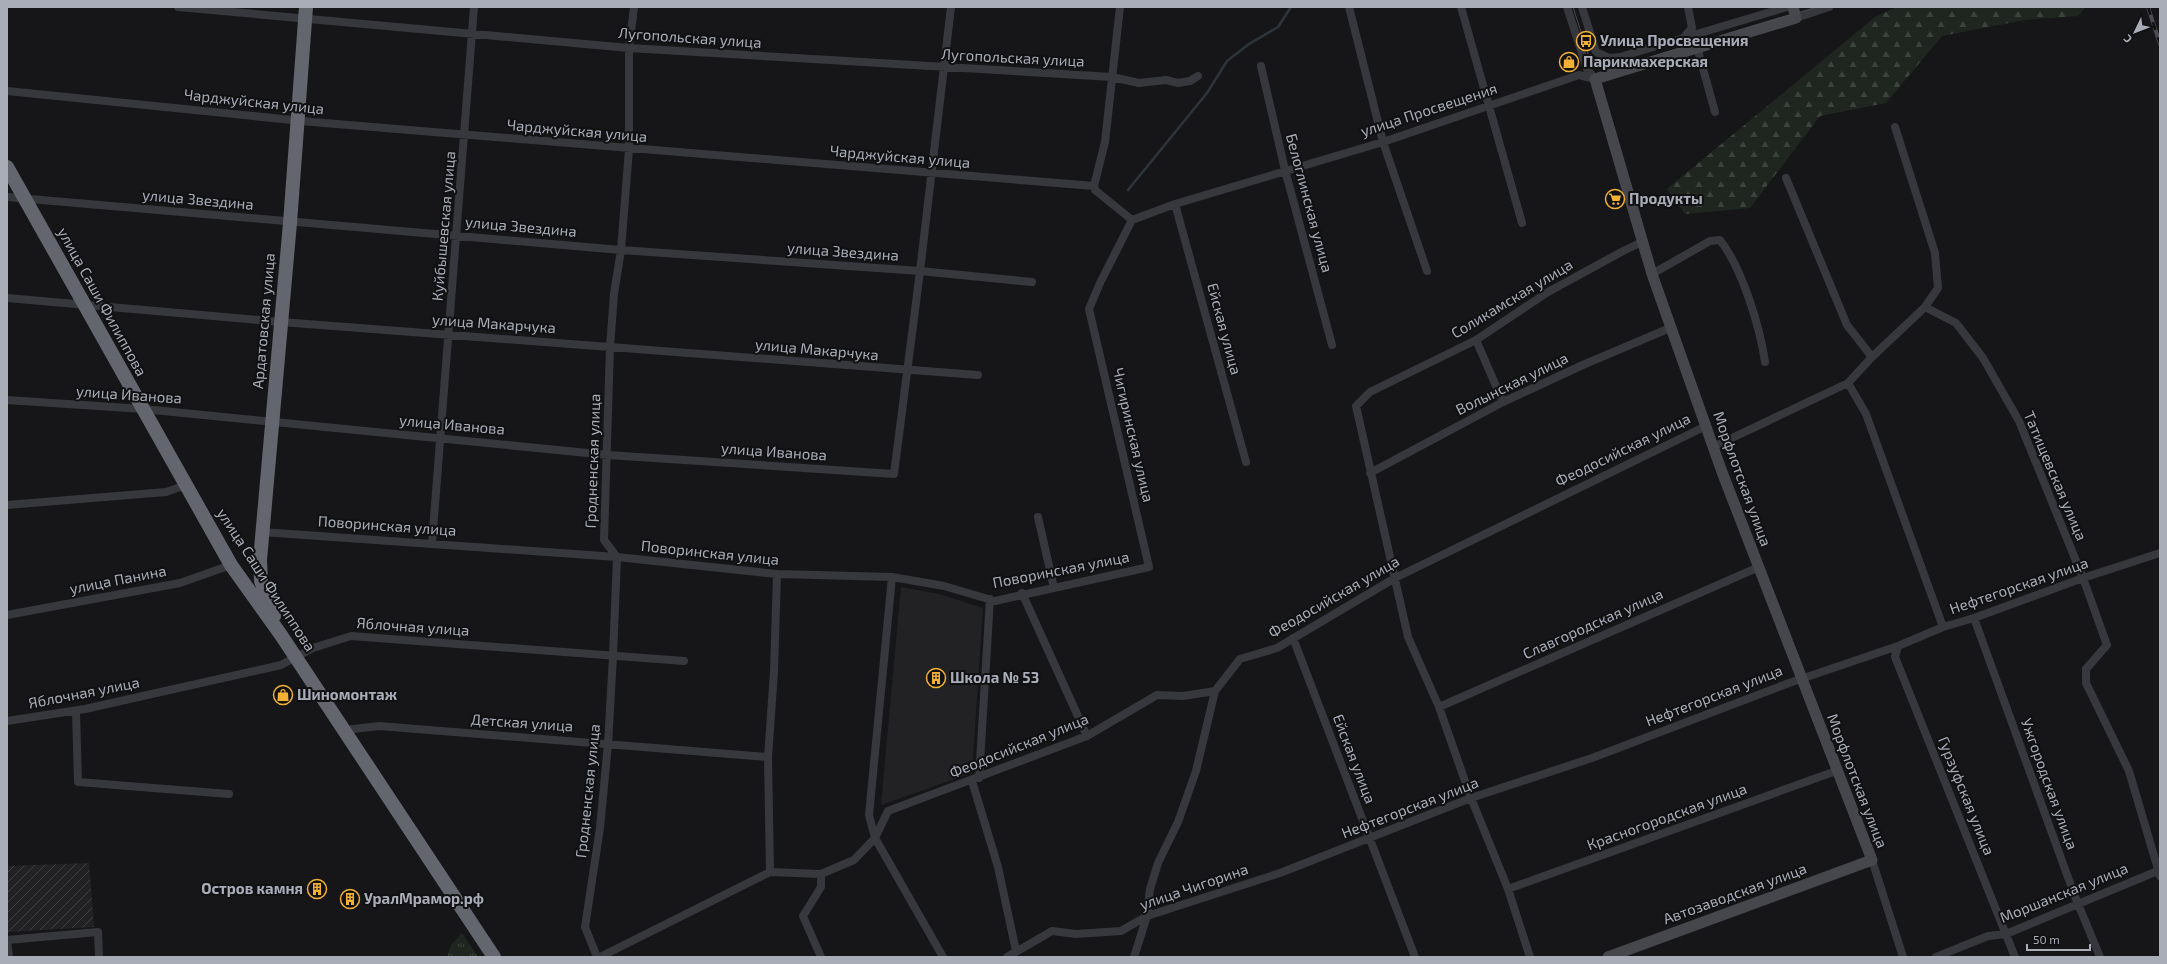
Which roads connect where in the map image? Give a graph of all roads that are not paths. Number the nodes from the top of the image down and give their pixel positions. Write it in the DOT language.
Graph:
graph roads {
  1 [pos="178,7"];
  2 [pos="474,7"];
  3 [pos="634,7"];
  4 [pos="951,7"];
  5 [pos="1120,7"];
  6 [pos="1349,7"];
  7 [pos="1461,7"];
  8 [pos="1567,7"];
  9 [pos="1582,7"];
  10 [pos="1688,7"];
  11 [pos="1787,7"];
  12 [pos="1793,7"];
  13 [pos="1829,7"];
  14 [pos="306,12"];
  15 [pos="1796,18"];
  16 [pos="1692,19"];
  17 [pos="1712,30"];
  18 [pos="472,35"];
  19 [pos="1682,38"];
  20 [pos="1697,47"];
  21 [pos="629,48"];
  22 [pos="1261,66"];
  23 [pos="943,68"];
  24 [pos="1198,76"];
  25 [pos="1112,77"];
  26 [pos="1595,79"];
  27 [pos="7,91"];
  28 [pos="1490,105"];
  29 [pos="1715,112"];
  30 [pos="298,121"];
  31 [pos="1895,127"];
  32 [pos="465,135"];
  33 [pos="1383,142"];
  34 [pos="629,149"];
  35 [pos="7,167"];
  36 [pos="1285,170"];
  37 [pos="931,174"];
  38 [pos="1786,178"];
  39 [pos="1094,186"];
  40 [pos="7,197"];
  41 [pos="24,199"];
  42 [pos="1174,204"];
  43 [pos="1132,220"];
  44 [pos="290,223"];
  45 [pos="1522,223"];
  46 [pos="457,236"];
  47 [pos="1642,242"];
  48 [pos="621,250"];
  49 [pos="1427,271"];
  50 [pos="920,272"];
  51 [pos="1652,274"];
  52 [pos="1032,282"];
  53 [pos="7,298"];
  54 [pos="84,304"];
  55 [pos="1925,307"];
  56 [pos="281,322"];
  57 [pos="1670,328"];
  58 [pos="449,335"];
  59 [pos="1476,340"];
  60 [pos="1332,345"];
  61 [pos="610,347"];
  62 [pos="1872,357"];
  63 [pos="1765,362"];
  64 [pos="908,371"];
  65 [pos="978,375"];
  66 [pos="1848,383"];
  67 [pos="7,400"];
  68 [pos="1503,402"];
  69 [pos="143,409"];
  70 [pos="272,421"];
  71 [pos="1706,426"];
  72 [pos="441,437"];
  73 [pos="1713,447"];
  74 [pos="608,455"];
  75 [pos="1246,462"];
  76 [pos="1370,473"];
  77 [pos="186,485"];
  78 [pos="7,505"];
  79 [pos="1038,518"];
  80 [pos="262,532"];
  81 [pos="432,543"];
  82 [pos="2160,553"];
  83 [pos="617,557"];
  84 [pos="260,560"];
  85 [pos="233,566"];
  86 [pos="1149,567"];
  87 [pos="1759,567"];
  88 [pos="777,574"];
  89 [pos="892,577"];
  90 [pos="1395,578"];
  91 [pos="2083,578"];
  92 [pos="1054,588"];
  93 [pos="1022,593"];
  94 [pos="990,599"];
  95 [pos="7,615"];
  96 [pos="1974,618"];
  97 [pos="1943,627"];
  98 [pos="281,635"];
  99 [pos="1293,638"];
  100 [pos="1898,646"];
  101 [pos="613,656"];
  102 [pos="296,657"];
  103 [pos="684,661"];
  104 [pos="1802,678"];
  105 [pos="1215,691"];
  106 [pos="1439,707"];
  107 [pos="76,710"];
  108 [pos="7,721"];
  109 [pos="345,730"];
  110 [pos="1087,736"];
  111 [pos="608,744"];
  112 [pos="768,757"];
  113 [pos="1836,771"];
  114 [pos="976,779"];
  115 [pos="229,794"];
  116 [pos="1471,798"];
  117 [pos="875,838"];
  118 [pos="1370,839"];
  119 [pos="1872,860"];
  120 [pos="770,872"];
  121 [pos="2159,872"];
  122 [pos="1280,873"];
  123 [pos="821,874"];
  124 [pos="1508,889"];
  125 [pos="2079,903"];
  126 [pos="1147,916"];
  127 [pos="2006,934"];
  128 [pos="7,940"];
  129 [pos="1016,951"];
  130 [pos="9,957"];
  131 [pos="99,957"];
  132 [pos="494,957"];
  133 [pos="599,957"];
  134 [pos="822,957"];
  135 [pos="943,957"];
  136 [pos="1006,957"];
  137 [pos="1134,957"];
  138 [pos="1415,957"];
  139 [pos="1530,957"];
  140 [pos="1608,957"];
  141 [pos="1903,957"];
  142 [pos="1936,957"];
  143 [pos="2015,957"];
  144 [pos="2100,957"];
  1 -- 14 [label="street, Лугопольская улица"];
  2 -- 18 [label="street, Куйбышевская улица"];
  3 -- 21 [label="street, Гродненская улица"];
  4 -- 23 [label="street"];
  5 -- 25 [label="street"];
  6 -- 33 [label="street"];
  7 -- 28 [label="street"];
  8 -- 26 [label="street, Морфлотская улица"];
  9 -- 19 [label="street"];
  10 -- 16 [label="street"];
  11 -- 17 [label="street"];
  12 -- 15 [label="street"];
  13 -- 15 [label="street, улица Просвещения"];
  14 -- 18 [label="street, Лугопольская улица"];
  14 -- 30 [label="highway, Ардатовская улица"];
  15 -- 20 [label="street, улица Просвещения"];
  16 -- 17 [label="street"];
  16 -- 19 [label="street"];
  17 -- 19 [label="street"];
  18 -- 21 [label="street, Лугопольская улица"];
  18 -- 32 [label="street, Куйбышевская улица"];
  20 -- 26 [label="street, улица Просвещения"];
  20 -- 29 [label="street"];
  21 -- 23 [label="street, Лугопольская улица"];
  21 -- 34 [label="street, Гродненская улица"];
  22 -- 36 [label="street, Белоглинская улица"];
  23 -- 25 [label="street, Лугопольская улица"];
  23 -- 37 [label="street"];
  24 -- 25 [label="street, Лугопольская улица"];
  25 -- 39 [label="street"];
  26 -- 28 [label="street, улица Просвещения"];
  26 -- 47 [label="street, Морфлотская улица"];
  27 -- 30 [label="street, Чарджуйская улица"];
  28 -- 33 [label="street, улица Просвещения"];
  28 -- 45 [label="street"];
  30 -- 32 [label="street, Чарджуйская улица"];
  30 -- 44 [label="highway, Ардатовская улица"];
  31 -- 55 [label="street"];
  32 -- 34 [label="street, Чарджуйская улица"];
  32 -- 46 [label="street, Куйбышевская улица"];
  33 -- 36 [label="street, улица Просвещения"];
  33 -- 49 [label="street"];
  34 -- 37 [label="street, Чарджуйская улица"];
  34 -- 48 [label="street, Гродненская улица"];
  35 -- 41 [label="highway, улица Саши Филиппова"];
  36 -- 42 [label="street, улица Просвещения"];
  36 -- 60 [label="street, Белоглинская улица"];
  37 -- 39 [label="street, Чарджуйская улица"];
  37 -- 50 [label="street"];
  38 -- 62 [label="street"];
  39 -- 43 [label="street"];
  40 -- 41 [label="street, улица Звездина"];
  41 -- 44 [label="street, улица Звездина"];
  41 -- 54 [label="highway, улица Саши Филиппова"];
  42 -- 43 [label="street, улица Просвещения"];
  42 -- 75 [label="street, Ейская улица"];
  43 -- 86 [label="street, Чигиринская улица"];
  44 -- 46 [label="street, улица Звездина"];
  44 -- 56 [label="highway, Ардатовская улица"];
  46 -- 48 [label="street, улица Звездина"];
  46 -- 58 [label="street, Куйбышевская улица"];
  47 -- 51 [label="street, Морфлотская улица"];
  47 -- 59 [label="street, Соликамская улица"];
  48 -- 50 [label="street, улица Звездина"];
  48 -- 61 [label="street, Гродненская улица"];
  50 -- 52 [label="street, улица Звездина"];
  50 -- 64 [label="street"];
  51 -- 57 [label="street, Морфлотская улица"];
  51 -- 63 [label="street"];
  53 -- 54 [label="street, улица Макарчука"];
  54 -- 56 [label="street, улица Макарчука"];
  54 -- 69 [label="highway, улица Саши Филиппова"];
  55 -- 62 [label="street"];
  55 -- 91 [label="street, Татищевская улица"];
  56 -- 58 [label="street, улица Макарчука"];
  56 -- 70 [label="highway, Ардатовская улица"];
  57 -- 68 [label="street, Волынская улица"];
  57 -- 71 [label="street, Морфлотская улица"];
  58 -- 61 [label="street, улица Макарчука"];
  58 -- 72 [label="street, Куйбышевская улица"];
  59 -- 68 [label="street"];
  59 -- 76 [label="street, Соликамская улица"];
  61 -- 64 [label="street, улица Макарчука"];
  61 -- 74 [label="street, Гродненская улица"];
  62 -- 66 [label="street"];
  64 -- 65 [label="street, улица Макарчука"];
  64 -- 74 [label="street, улица Иванова"];
  66 -- 73 [label="street"];
  66 -- 97 [label="street"];
  67 -- 69 [label="street, улица Иванова"];
  68 -- 76 [label="street, Волынская улица"];
  69 -- 70 [label="street, улица Иванова"];
  69 -- 77 [label="highway, улица Саши Филиппова"];
  70 -- 72 [label="street, улица Иванова"];
  70 -- 80 [label="highway, Ардатовская улица"];
  71 -- 73 [label="street, Морфлотская улица"];
  71 -- 90 [label="street, Феодосийская улица"];
  72 -- 74 [label="street, улица Иванова"];
  72 -- 81 [label="street, Куйбышевская улица"];
  73 -- 87 [label="street, Морфлотская улица"];
  74 -- 83 [label="street, Гродненская улица"];
  76 -- 90 [label="street"];
  77 -- 78 [label="street"];
  77 -- 85 [label="highway, улица Саши Филиппова"];
  79 -- 92 [label="street"];
  80 -- 81 [label="street, Поворинская улица"];
  80 -- 84 [label="highway, Ардатовская улица"];
  81 -- 83 [label="street, Поворинская улица"];
  82 -- 91 [label="street, Нефтегорская улица"];
  83 -- 88 [label="street, Поворинская улица"];
  83 -- 101 [label="street, Гродненская улица"];
  84 -- 85 [label="highway"];
  84 -- 98 [label="highway, Ардатовская улица"];
  85 -- 95 [label="street, улица Панина"];
  85 -- 98 [label="highway, улица Саши Филиппова"];
  86 -- 92 [label="street, Поворинская улица"];
  87 -- 104 [label="street, Морфлотская улица"];
  87 -- 106 [label="street, Славгородская улица"];
  88 -- 89 [label="street, Поворинская улица"];
  88 -- 112 [label="street"];
  89 -- 94 [label="street, Поворинская улица"];
  89 -- 117 [label="street"];
  90 -- 99 [label="street, Феодосийская улица"];
  90 -- 106 [label="street"];
  91 -- 96 [label="street, Нефтегорская улица"];
  91 -- 121 [label="street, Татищевская улица"];
  92 -- 93 [label="street, Поворинская улица"];
  93 -- 94 [label="street, Поворинская улица"];
  93 -- 110 [label="street"];
  94 -- 114 [label="street"];
  96 -- 97 [label="street, Нефтегорская улица"];
  96 -- 125 [label="street, Ужгородская улица"];
  97 -- 100 [label="street, Нефтегорская улица"];
  98 -- 102 [label="highway, улица Саши Филиппова"];
  99 -- 105 [label="street, Феодосийская улица"];
  99 -- 118 [label="street, Ейская улица"];
  100 -- 104 [label="street, Нефтегорская улица"];
  100 -- 127 [label="street, Гурзуфская улица"];
  101 -- 102 [label="street, Яблочная улица"];
  101 -- 103 [label="street, Яблочная улица"];
  101 -- 111 [label="street, Гродненская улица"];
  102 -- 107 [label="street, Яблочная улица"];
  102 -- 109 [label="highway, улица Саши Филиппова"];
  104 -- 113 [label="street, Морфлотская улица"];
  104 -- 116 [label="street, Нефтегорская улица"];
  105 -- 110 [label="street, Феодосийская улица"];
  105 -- 126 [label="street"];
  106 -- 116 [label="street"];
  107 -- 108 [label="street, Яблочная улица"];
  107 -- 115 [label="street"];
  109 -- 111 [label="street, Детская улица"];
  109 -- 132 [label="highway, улица Саши Филиппова"];
  110 -- 114 [label="street, Феодосийская улица"];
  111 -- 112 [label="street, Детская улица"];
  111 -- 133 [label="street, Гродненская улица"];
  112 -- 120 [label="street"];
  113 -- 119 [label="street, Морфлотская улица"];
  113 -- 124 [label="street, Красногородская улица"];
  114 -- 117 [label="street, Феодосийская улица"];
  114 -- 129 [label="street"];
  116 -- 118 [label="street, Нефтегорская улица"];
  116 -- 124 [label="street"];
  117 -- 123 [label="street, Феодосийская улица"];
  117 -- 135 [label="street"];
  118 -- 122 [label="street, Нефтегорская улица"];
  118 -- 138 [label="street, Ейская улица"];
  119 -- 140 [label="street, Автозаводская улица"];
  119 -- 141 [label="street, Морфлотская улица"];
  120 -- 123 [label="street"];
  120 -- 133 [label="street"];
  121 -- 125 [label="street, Моршанская улица"];
  122 -- 126 [label="street, улица Чигорина"];
  123 -- 134 [label="street"];
  124 -- 139 [label="street"];
  125 -- 127 [label="street, Моршанская улица"];
  125 -- 144 [label="street, Ужгородская улица"];
  126 -- 129 [label="street, улица Чигорина"];
  126 -- 137 [label="street"];
  127 -- 142 [label="street, Моршанская улица"];
  127 -- 143 [label="street, Гурзуфская улица"];
  128 -- 130 [label="street"];
  128 -- 131 [label="street"];
  129 -- 136 [label="street, улица Чигорина"];
}
